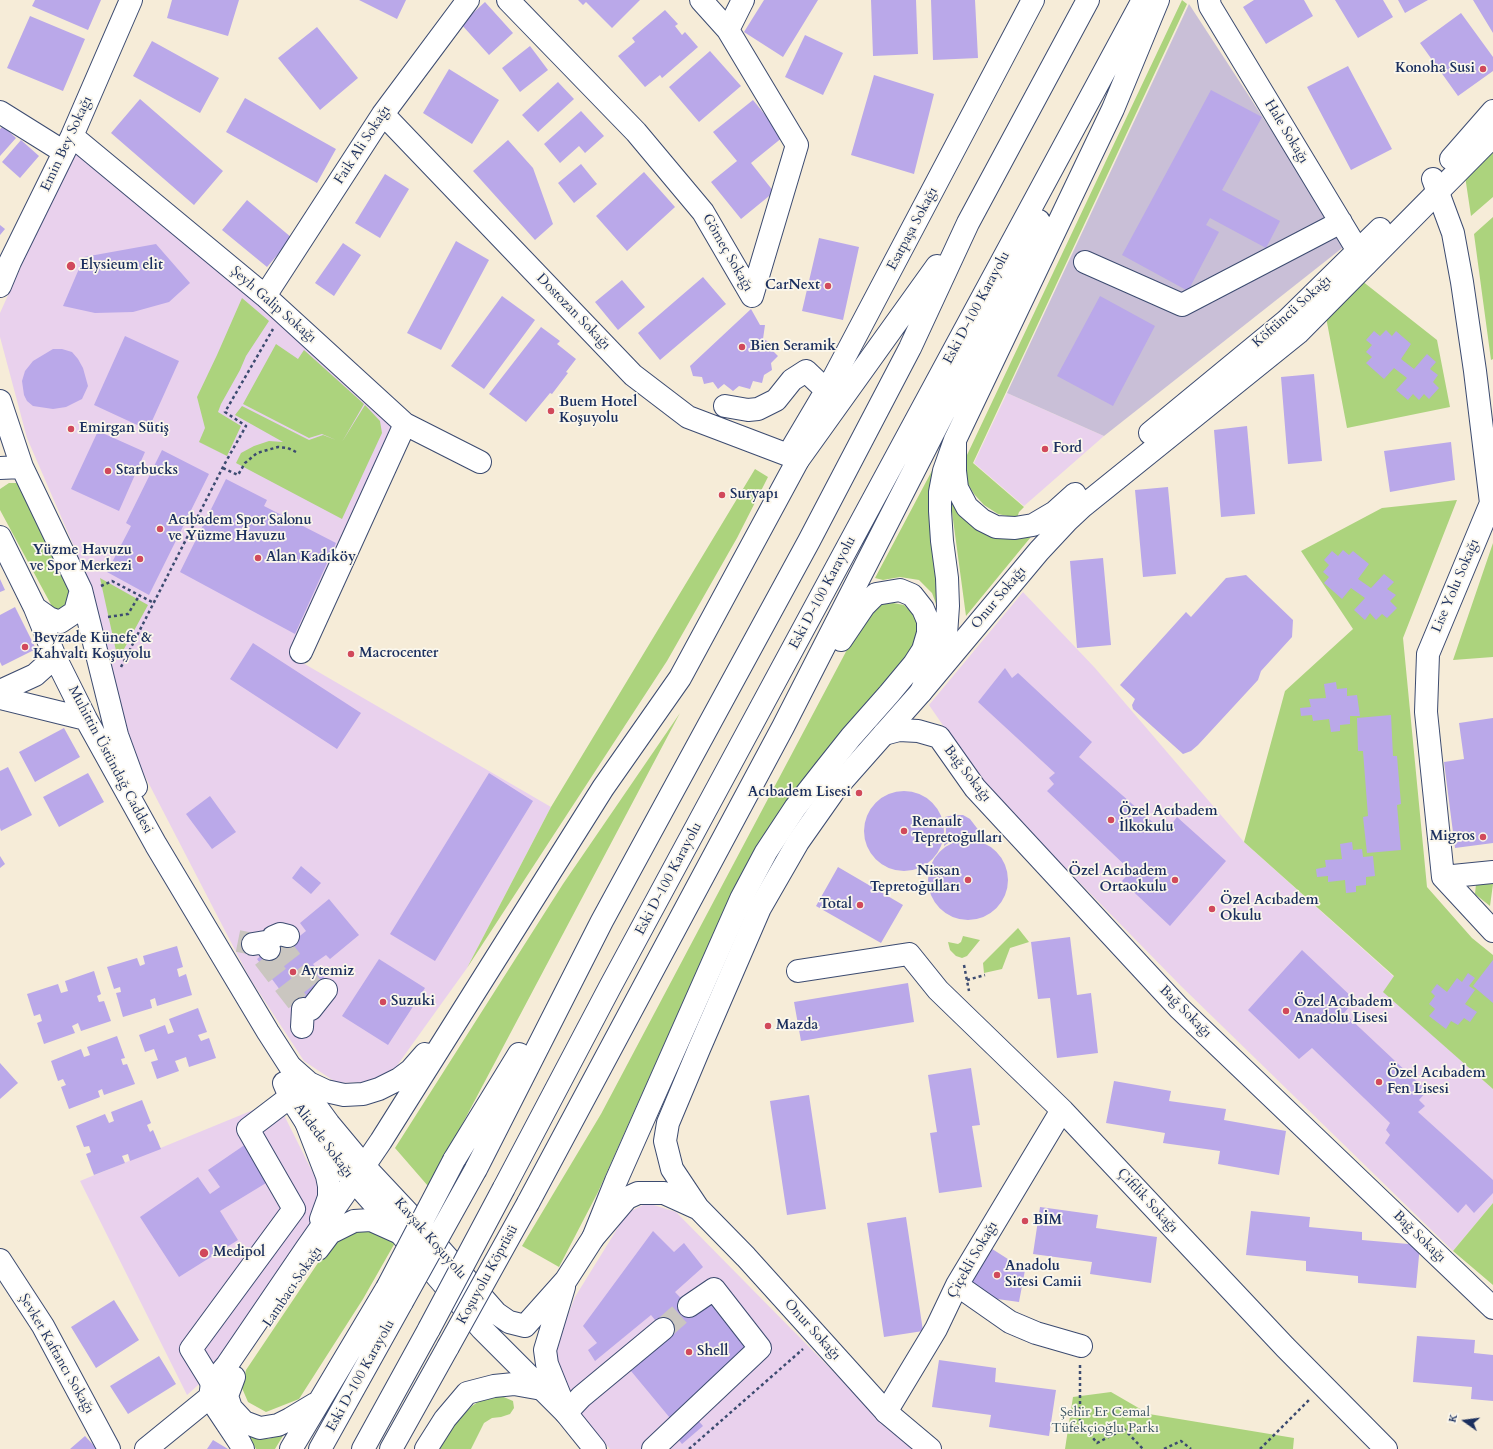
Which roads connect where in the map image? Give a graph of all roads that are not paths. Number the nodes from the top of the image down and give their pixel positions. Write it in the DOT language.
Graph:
graph roads {
  1 [pos="132,0"];
  2 [pos="468,0"];
  3 [pos="508,0"];
  4 [pos="701,0"];
  5 [pos="743,0"];
  6 [pos="1033,0"];
  7 [pos="1088,0"];
  8 [pos="1144,0"];
  9 [pos="1158,0"];
  10 [pos="1209,0"];
  11 [pos="728,30"];
  12 [pos="1113,58"];
  13 [pos="1493,111"];
  14 [pos="0,112"];
  15 [pos="383,114"];
  16 [pos="1493,136"];
  17 [pos="68,144"];
  18 [pos="1435,186"];
  19 [pos="1340,222"];
  20 [pos="968,223"];
  21 [pos="1362,258"];
  22 [pos="1085,262"];
  23 [pos="0,286"];
  24 [pos="265,296"];
  25 [pos="826,390"];
  26 [pos="0,401"];
  27 [pos="725,406"];
  28 [pos="405,424"];
  29 [pos="955,440"];
  30 [pos="0,446"];
  31 [pos="793,458"];
  32 [pos="480,462"];
  33 [pos="22,467"];
  34 [pos="0,468"];
  35 [pos="1078,501"];
  36 [pos="0,537"];
  37 [pos="88,589"];
  38 [pos="35,608"];
  39 [pos="301,652"];
  40 [pos="55,657"];
  41 [pos="0,691"];
  42 [pos="921,692"];
  43 [pos="0,698"];
  44 [pos="86,719"];
  45 [pos="783,727"];
  46 [pos="884,734"];
  47 [pos="156,845"];
  48 [pos="1493,872"];
  49 [pos="1443,877"];
  50 [pos="602,920"];
  51 [pos="1493,931"];
  52 [pos="504,945"];
  53 [pos="914,960"];
  54 [pos="798,971"];
  55 [pos="856,975"];
  56 [pos="244,995"];
  57 [pos="292,1068"];
  58 [pos="290,1097"];
  59 [pos="1062,1110"];
  60 [pos="306,1122"];
  61 [pos="359,1174"];
  62 [pos="504,1188"];
  63 [pos="698,1208"];
  64 [pos="400,1233"];
  65 [pos="593,1238"];
  66 [pos="306,1249"];
  67 [pos="0,1260"];
  68 [pos="566,1280"];
  69 [pos="957,1285"];
  70 [pos="394,1295"];
  71 [pos="689,1306"];
  72 [pos="1493,1308"];
  73 [pos="663,1329"];
  74 [pos="1081,1346"];
  75 [pos="234,1377"];
  76 [pos="542,1389"];
  77 [pos="211,1390"];
  78 [pos="318,1402"];
  79 [pos="886,1412"];
  80 [pos="566,1413"];
  81 [pos="109,1449"];
  82 [pos="146,1449"];
  83 [pos="243,1449"];
  84 [pos="291,1449"];
  85 [pos="320,1449"];
  86 [pos="362,1449"];
  87 [pos="391,1449"];
  88 [pos="426,1449"];
  89 [pos="595,1449"];
  90 [pos="653,1449"];
  91 [pos="930,1449"];
  92 [pos="1386,1449"];
  1 -- 17 [label="main road, Emin Bey Sokağı"];
  2 -- 15 [label="main road, Faik Ali Sokağı"];
  3 -- 11 [label="main road, Gömeç Sokağı"];
  4 -- 11 [label="main road, Gömeç Sokağı"];
  5 -- 11 [label="main road"];
  6 -- 25 [label="main road, Esatpaşa Sokağı"];
  7 -- 20 [label="main road"];
  8 -- 12 [label="main road, Eski D-100 Karayolu"];
  9 -- 29 [label="main road"];
  10 -- 19 [label="main road, Hale Sokağı"];
  12 -- 45 [label="main road"];
  12 -- 62 [label="main road, Eski D-100 Karayolu"];
  13 -- 18 [label="main road, Köftüncü Sokağı"];
  14 -- 17 [label="main road, Şeyh Galip Sokağı"];
  15 -- 24 [label="main road, Faik Ali Sokağı"];
  15 -- 31 [label="main road, Dostozan Sokağı"];
  16 -- 18 [label="main road, Köftüncü Sokağı"];
  17 -- 23 [label="main road, Emin Bey Sokağı"];
  17 -- 24 [label="main road, Şeyh Galip Sokağı"];
  18 -- 21 [label="main road, Köftüncü Sokağı"];
  18 -- 49 [label="main road, Lise Yolu Sokağı"];
  19 -- 21 [label="main road, Hale Sokağı"];
  19 -- 22 [label="main road"];
  20 -- 31 [label="main road"];
  20 -- 50 [label="main road"];
  21 -- 35 [label="main road, Köftüncü Sokağı"];
  24 -- 28 [label="main road, Şeyh Galip Sokağı"];
  25 -- 27 [label="main road"];
  25 -- 31 [label="main road, Esatpaşa Sokağı"];
  26 -- 33 [label="main road, Muhittin Üstündağ Caddesi"];
  28 -- 32 [label="main road, Şeyh Galip Sokağı"];
  28 -- 39 [label="main road"];
  29 -- 35 [label="main road"];
  29 -- 42 [label="main road"];
  30 -- 33 [label="main road, Muhittin Üstündağ Caddesi"];
  31 -- 52 [label="main road"];
  33 -- 34 [label="main road"];
  33 -- 37 [label="main road, Muhittin Üstündağ Caddesi"];
  35 -- 42 [label="main road, Onur Sokağı"];
  36 -- 38 [label="main road, Muhittin Üstündağ Caddesi"];
  37 -- 38 [label="main road"];
  37 -- 47 [label="main road, Muhittin Üstündağ Caddesi"];
  38 -- 40 [label="main road, Muhittin Üstündağ Caddesi"];
  40 -- 41 [label="main road"];
  40 -- 44 [label="main road, Muhittin Üstündağ Caddesi"];
  42 -- 46 [label="main road"];
  43 -- 44 [label="main road"];
  44 -- 47 [label="main road, Muhittin Üstündağ Caddesi"];
  45 -- 65 [label="main road"];
  45 -- 87 [label="main road, Koşuyolu Köprüsü, bridge"];
  46 -- 63 [label="main road"];
  46 -- 72 [label="main road, Bağ Sokağı"];
  47 -- 56 [label="main road, Alidede Sokağı"];
  48 -- 49 [label="main road"];
  49 -- 51 [label="main road"];
  50 -- 70 [label="main road, bridge"];
  50 -- 70 [label="main road, bridge"];
  52 -- 57 [label="main road"];
  52 -- 61 [label="main road"];
  53 -- 54 [label="main road"];
  53 -- 55 [label="main road"];
  53 -- 59 [label="main road, Çiftlik Sokağı"];
  56 -- 57 [label="main road, Alidede Sokağı"];
  56 -- 58 [label="main road, Alidede Sokağı"];
  57 -- 61 [label="main road, Alidede Sokağı"];
  58 -- 60 [label="main road, Alidede Sokağı"];
  58 -- 77 [label="main road"];
  59 -- 69 [label="main road, Çiçekli Sokağı"];
  59 -- 92 [label="main road, Çiftlik Sokağı"];
  60 -- 61 [label="main road, Alidede Sokağı"];
  60 -- 66 [label="main road"];
  61 -- 64 [label="main road, Alidede Sokağı"];
  61 -- 66 [label="main road"];
  61 -- 68 [label="main road, Kavşak Koşuyolu"];
  62 -- 86 [label="main road, Koşuyolu Köprüsü, bridge"];
  63 -- 65 [label="main road"];
  63 -- 79 [label="main road, Onur Sokağı"];
  64 -- 75 [label="main road, Lambacı Sokağı"];
  64 -- 76 [label="main road, Kavşak Koşuyolu"];
  65 -- 68 [label="main road, Kavşak Koşuyolu"];
  66 -- 77 [label="main road, Lambacı Sokağı"];
  67 -- 81 [label="main road, Şevket Kaftancı Sokağı"];
  68 -- 80 [label="main road"];
  69 -- 74 [label="main road"];
  69 -- 79 [label="main road, Çiçekli Sokağı"];
  70 -- 78 [label="main road"];
  70 -- 85 [label="main road, Eski D-100 Karayolu"];
  71 -- 90 [label="main road"];
  73 -- 80 [label="main road"];
  75 -- 77 [label="main road, Lambacı Sokağı"];
  75 -- 78 [label="main road"];
  76 -- 80 [label="main road, Kavşak Koşuyolu"];
  76 -- 88 [label="main road"];
  77 -- 82 [label="main road, Lambacı Sokağı"];
  77 -- 83 [label="main road"];
  78 -- 84 [label="main road"];
  79 -- 91 [label="main road, Onur Sokağı"];
  80 -- 89 [label="main road, Kavşak Koşuyolu"];
}
